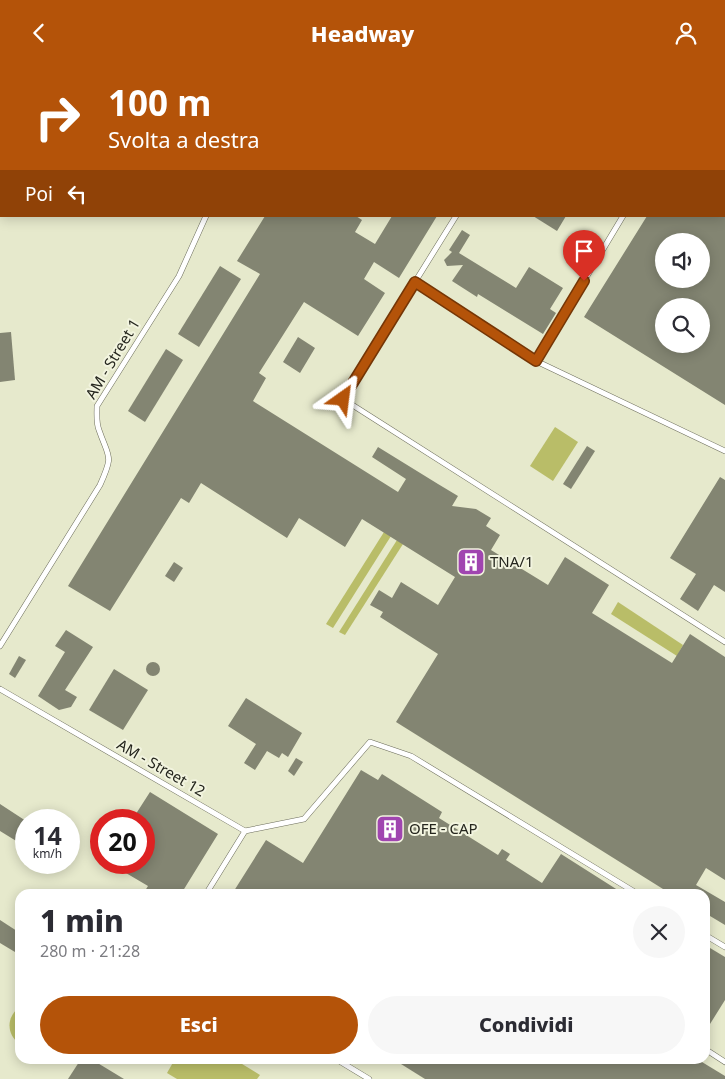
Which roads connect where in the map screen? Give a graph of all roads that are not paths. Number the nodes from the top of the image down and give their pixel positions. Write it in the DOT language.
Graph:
graph roads {
  1 [pos="206,217"];
  2 [pos="455,217"];
  3 [pos="622,217"];
  4 [pos="415,282"];
  5 [pos="536,361"];
  6 [pos="725,451"];
  7 [pos="725,642"];
  8 [pos="0,646"];
  9 [pos="0,689"];
  10 [pos="245,831"];
  11 [pos="209,889"];
  12 [pos="630,889"];
  13 [pos="710,938"];
  14 [pos="725,947"];
  15 [pos="710,1052"];
  16 [pos="725,1062"];
  17 [pos="344,1064"];
  18 [pos="370,1079"];
  1 -- 8 [label="lane, AM - Street 1"];
  2 -- 4 [label="lane"];
  3 -- 5 [label="lane"];
  4 -- 5 [label="lane"];
  4 -- 7 [label="lane"];
  5 -- 6 [label="lane"];
  9 -- 10 [label="lane, AM - Street 12"];
  10 -- 11 [label="lane"];
  10 -- 12 [label="lane"];
  13 -- 14 [label="lane"];
  15 -- 16 [label="lane"];
  17 -- 18 [label="lane"];
}
